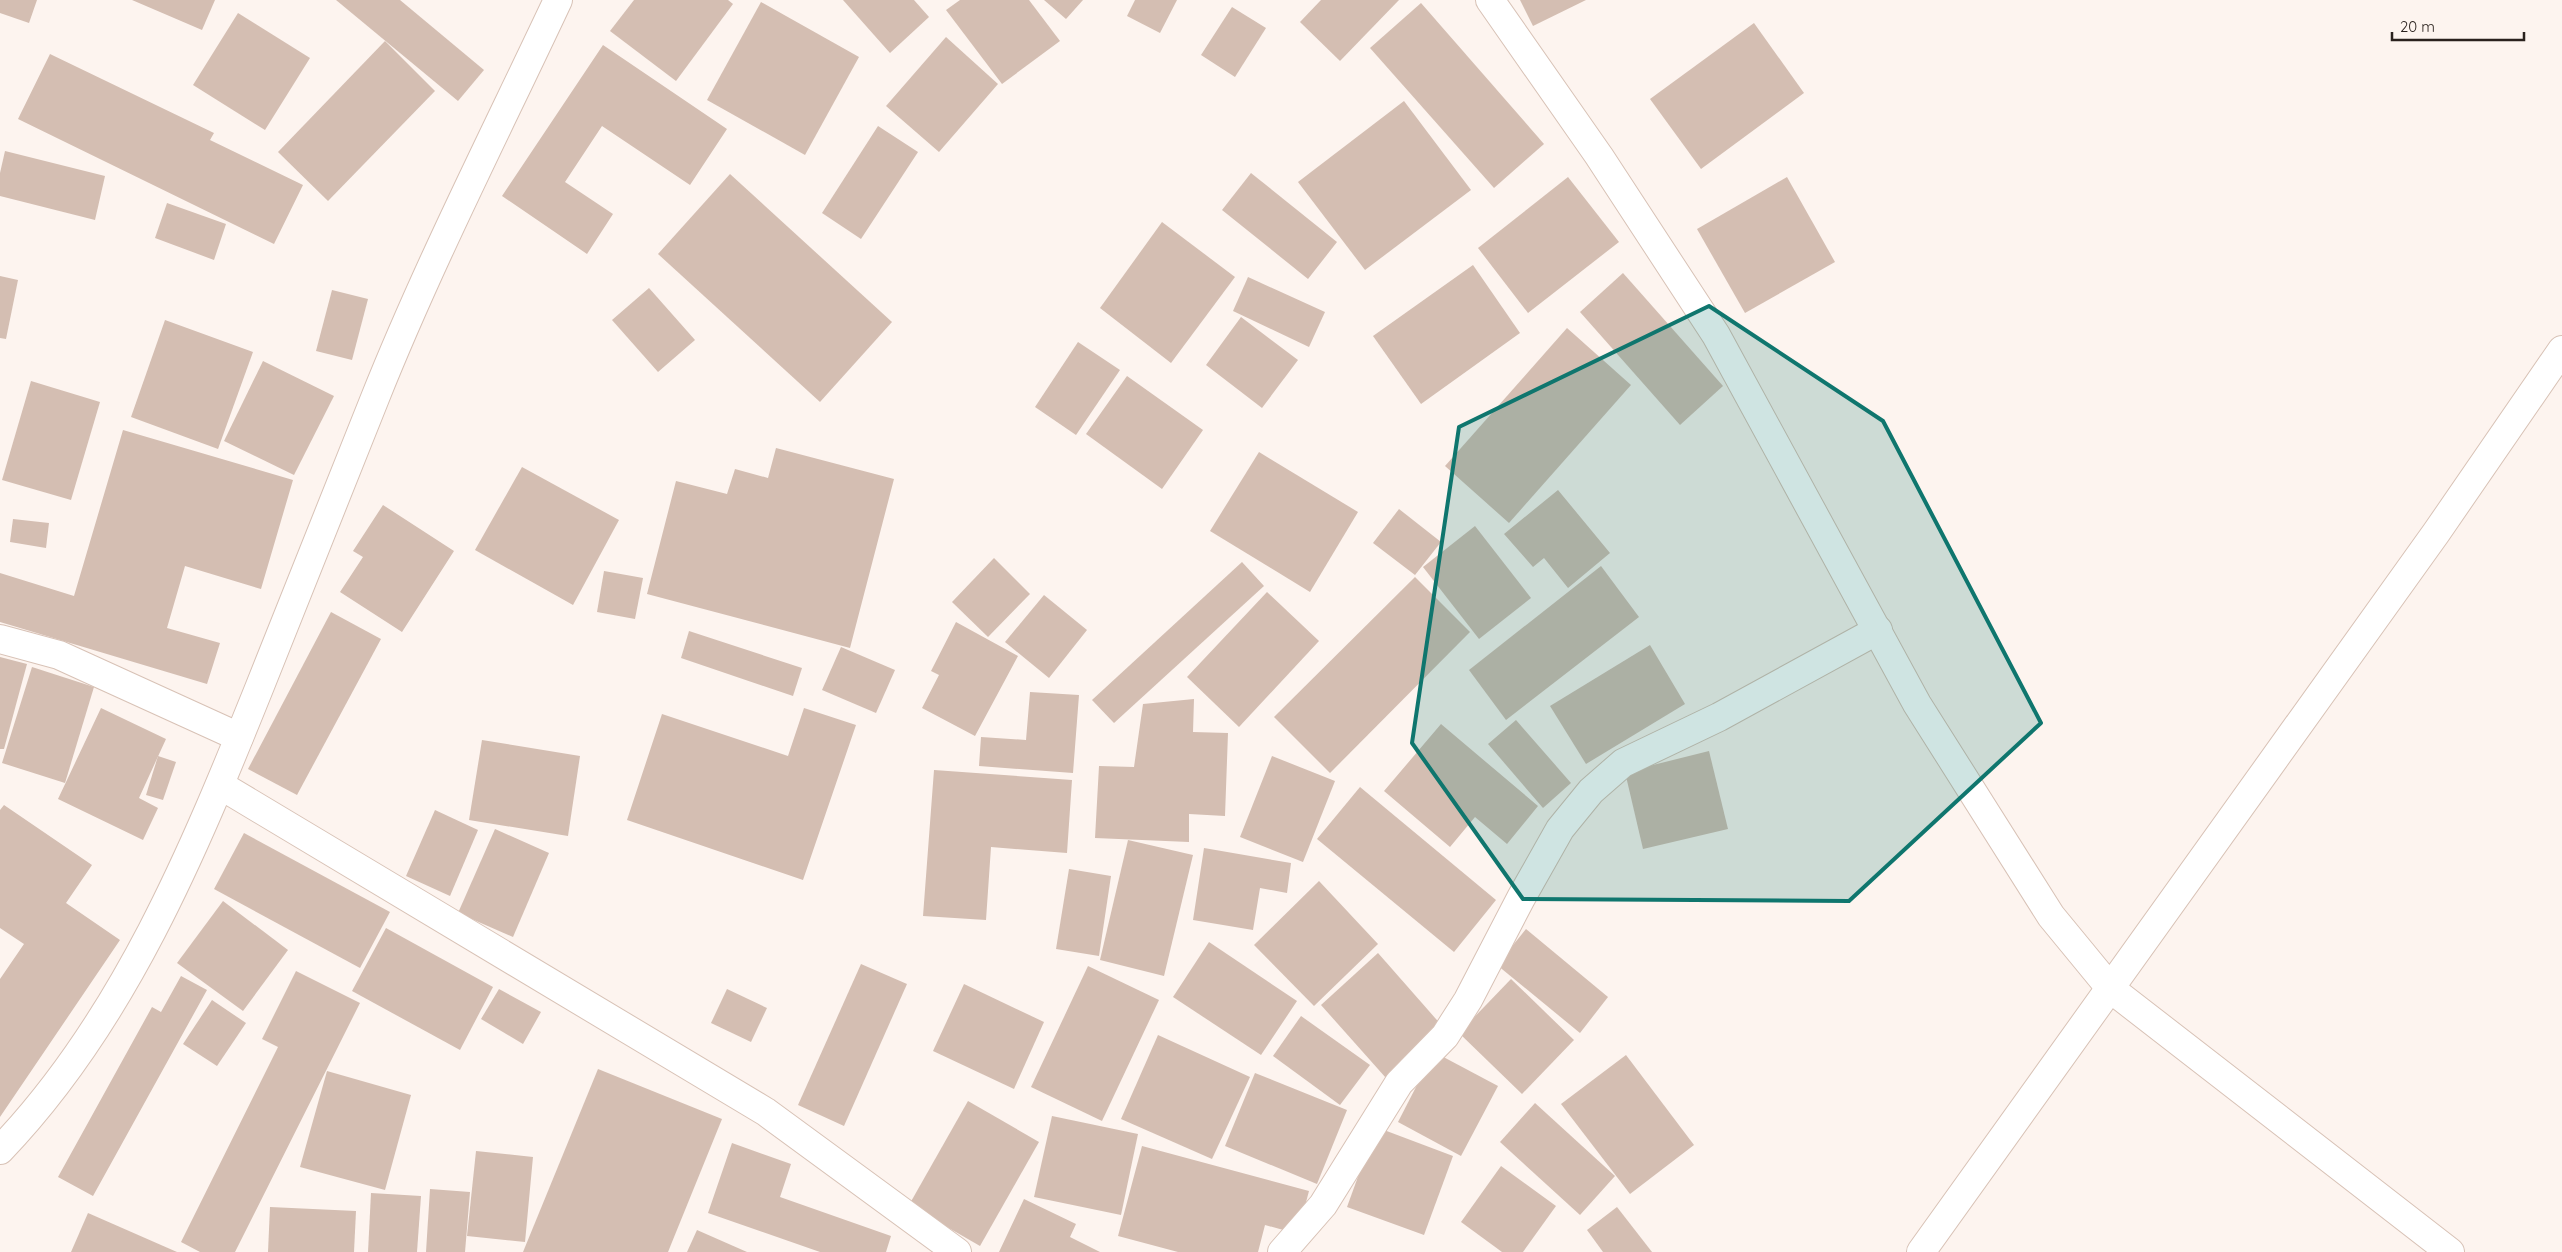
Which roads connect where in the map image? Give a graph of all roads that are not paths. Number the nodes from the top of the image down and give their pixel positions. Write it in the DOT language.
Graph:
graph roads {
  1 [pos="558,0"];
  2 [pos="1490,0"];
  3 [pos="2562,350"];
  4 [pos="1878,630"];
  5 [pos="0,638"];
  6 [pos="240,736"];
  7 [pos="220,785"];
  8 [pos="2111,989"];
  9 [pos="0,1150"];
  10 [pos="957,1252"];
  11 [pos="1282,1252"];
  12 [pos="1921,1252"];
  13 [pos="2450,1252"];
  1 -- 6 [label="street"];
  2 -- 4 [label="street"];
  3 -- 8 [label="street"];
  4 -- 8 [label="street"];
  4 -- 11 [label="street"];
  5 -- 6 [label="street"];
  6 -- 7 [label="street"];
  7 -- 9 [label="street"];
  7 -- 10 [label="street"];
  8 -- 12 [label="street"];
  8 -- 13 [label="street"];
}
